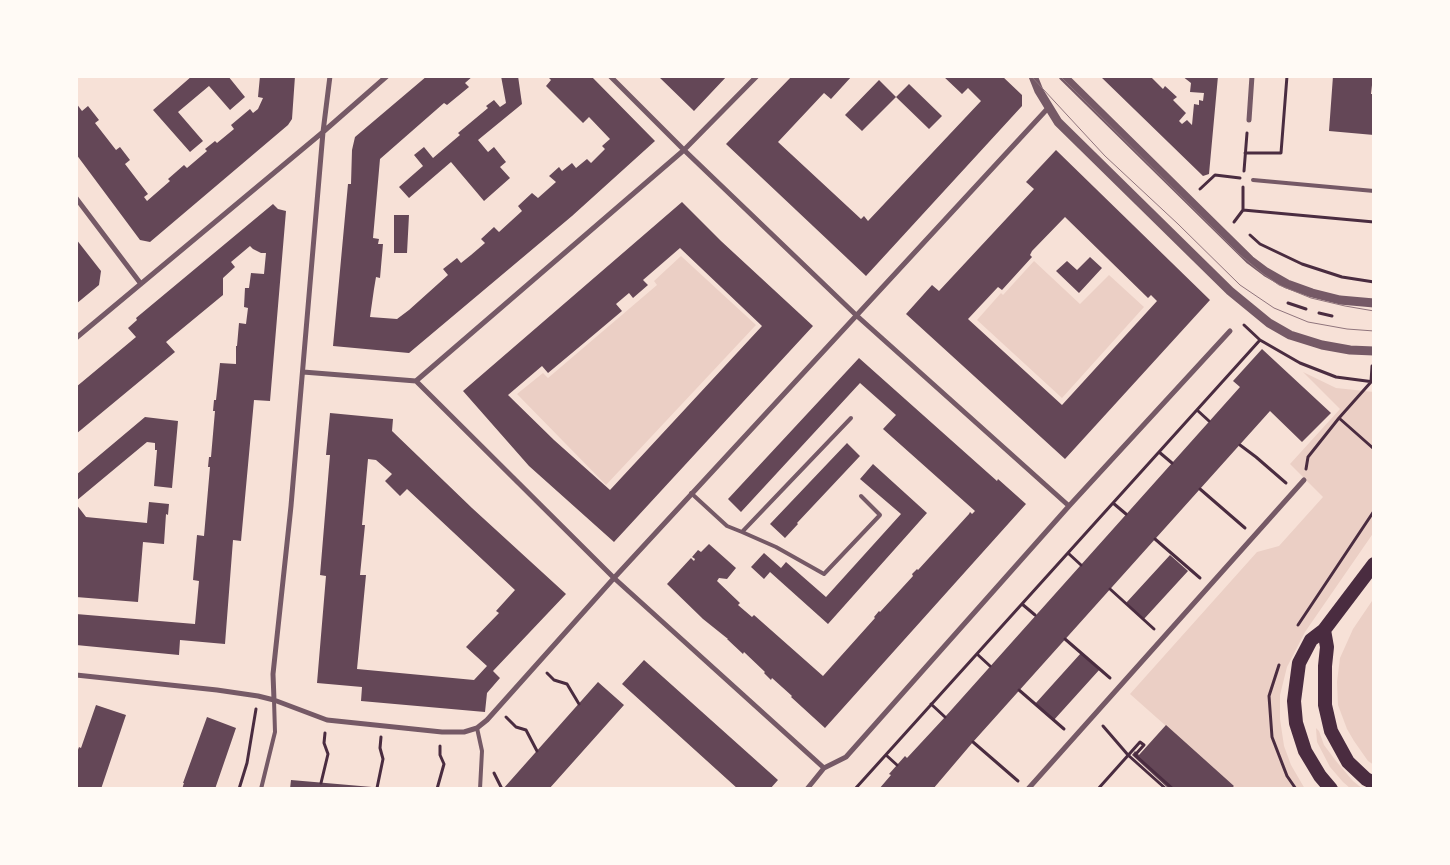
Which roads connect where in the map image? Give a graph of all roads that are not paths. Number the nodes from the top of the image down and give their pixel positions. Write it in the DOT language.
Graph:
graph roads {
  1 [pos="330,76"];
  2 [pos="386,76"];
  3 [pos="610,76"];
  4 [pos="757,76"];
  5 [pos="1033,76"];
  6 [pos="1063,76"];
  7 [pos="1252,76"];
  8 [pos="1049,107"];
  9 [pos="1249,120"];
  10 [pos="323,132"];
  11 [pos="684,150"];
  12 [pos="1253,180"];
  13 [pos="1374,191"];
  14 [pos="76,198"];
  15 [pos="140,284"];
  16 [pos="1374,303"];
  17 [pos="856,315"];
  18 [pos="1230,331"];
  19 [pos="76,338"];
  20 [pos="1374,351"];
  21 [pos="303,372"];
  22 [pos="416,381"];
  23 [pos="851,418"];
  24 [pos="1304,480"];
  25 [pos="691,493"];
  26 [pos="862,496"];
  27 [pos="1069,506"];
  28 [pos="742,532"];
  29 [pos="1374,564"];
  30 [pos="614,578"];
  31 [pos="1324,630"];
  32 [pos="76,675"];
  33 [pos="274,700"];
  34 [pos="477,728"];
  35 [pos="824,768"];
  36 [pos="1374,783"];
  37 [pos="261,789"];
  38 [pos="480,789"];
  39 [pos="807,789"];
  40 [pos="1028,789"];
  41 [pos="1332,789"];
  1 -- 10 [label="street"];
  2 -- 10 [label="street"];
  3 -- 11 [label="street"];
  4 -- 11 [label="street"];
  5 -- 8 [label="street"];
  6 -- 16 [label="street"];
  7 -- 9 [label="street"];
  8 -- 17 [label="street"];
  8 -- 20 [label="street"];
  10 -- 15 [label="street"];
  10 -- 21 [label="street"];
  11 -- 17 [label="street"];
  11 -- 22 [label="street"];
  12 -- 13 [label="lane"];
  14 -- 15 [label="street"];
  15 -- 19 [label="street"];
  17 -- 25 [label="street"];
  17 -- 27 [label="street"];
  18 -- 27 [label="street"];
  21 -- 22 [label="street"];
  21 -- 33 [label="street"];
  22 -- 30 [label="street"];
  23 -- 28 [label="lane"];
  24 -- 40 [label="street"];
  25 -- 28 [label="lane"];
  25 -- 30 [label="street"];
  26 -- 28 [label="lane"];
  27 -- 35 [label="street"];
  29 -- 31 [label="highway"];
  30 -- 34 [label="street"];
  30 -- 35 [label="street"];
  31 -- 36 [label="highway"];
  31 -- 41 [label="highway"];
  32 -- 33 [label="street"];
  33 -- 34 [label="street"];
  33 -- 37 [label="lane"];
  34 -- 38 [label="lane"];
  35 -- 39 [label="street"];
}
